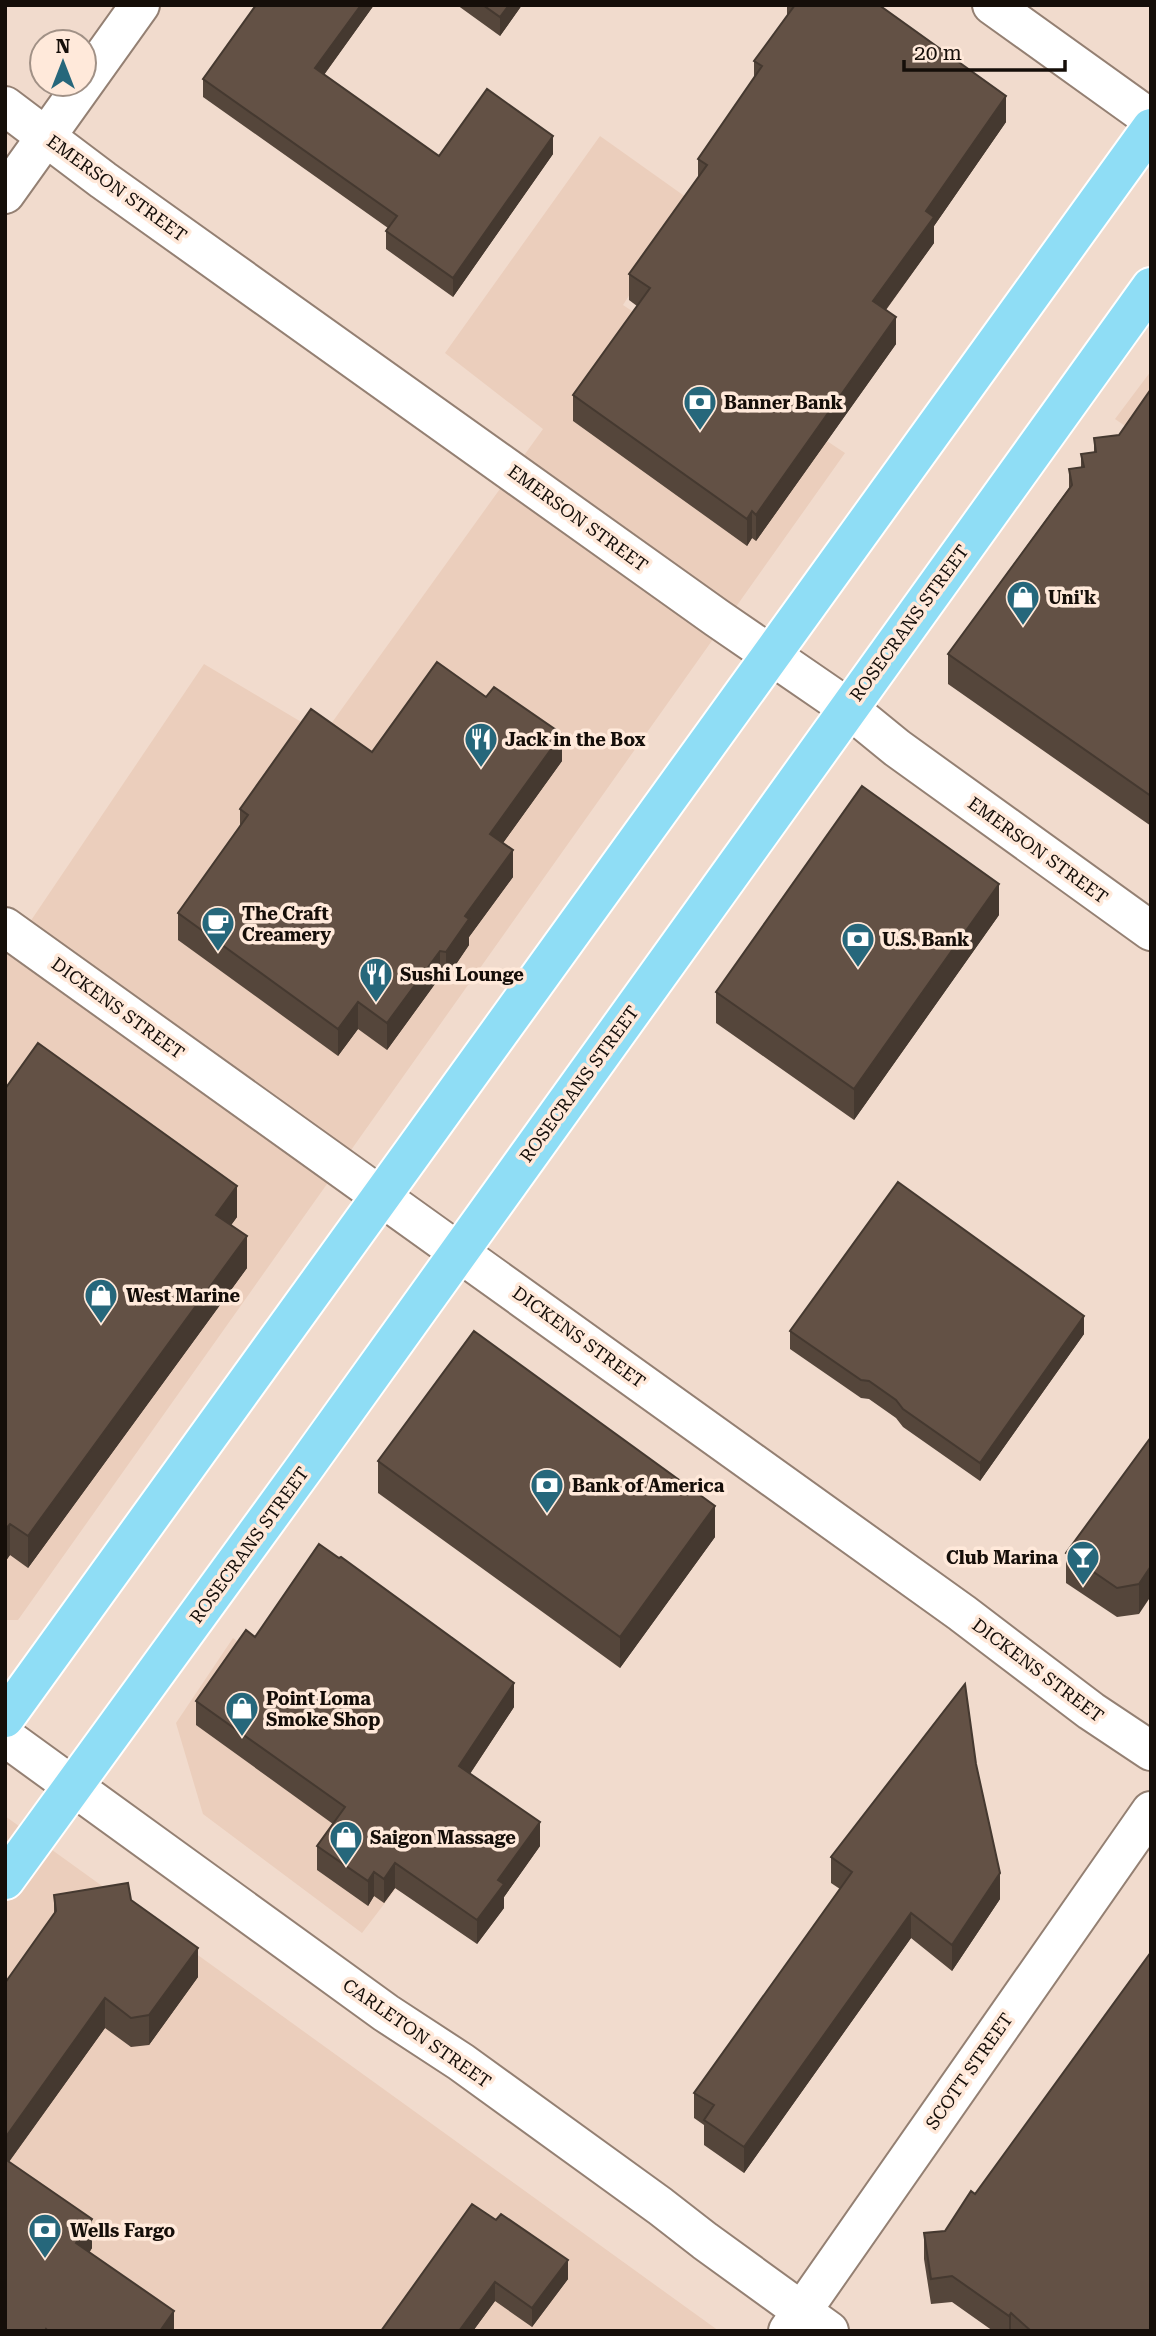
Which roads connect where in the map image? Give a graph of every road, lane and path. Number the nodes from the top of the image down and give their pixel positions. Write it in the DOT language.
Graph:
graph roads {
  1 [pos="140,5"];
  2 [pos="992,5"];
  3 [pos="5,106"];
  4 [pos="1151,119"];
  5 [pos="1151,128"];
  6 [pos="47,136"];
  7 [pos="5,194"];
  8 [pos="1151,287"];
  9 [pos="772,655"];
  10 [pos="848,708"];
  11 [pos="5,927"];
  12 [pos="1151,931"];
  13 [pos="382,1196"];
  14 [pos="459,1252"];
  15 [pos="5,1718"];
  16 [pos="5,1737"];
  17 [pos="1151,1751"];
  18 [pos="75,1786"];
  19 [pos="1151,1811"];
  20 [pos="5,1880"];
  21 [pos="806,2324"];
  1 -- 6 [label="street"];
  2 -- 4 [label="street"];
  3 -- 6 [label="street, EMERSON STREET"];
  5 -- 9 [label="main road"];
  6 -- 7 [label="street"];
  6 -- 9 [label="street, EMERSON STREET"];
  8 -- 10 [label="main road, ROSECRANS STREET"];
  9 -- 10 [label="street, EMERSON STREET"];
  9 -- 13 [label="main road"];
  10 -- 12 [label="street, EMERSON STREET"];
  10 -- 14 [label="main road, ROSECRANS STREET"];
  11 -- 13 [label="street, DICKENS STREET"];
  13 -- 14 [label="street, DICKENS STREET"];
  13 -- 15 [label="main road"];
  14 -- 17 [label="street, DICKENS STREET"];
  14 -- 18 [label="main road, ROSECRANS STREET"];
  16 -- 18 [label="street, CARLETON STREET"];
  18 -- 20 [label="main road, ROSECRANS STREET"];
  18 -- 21 [label="street, CARLETON STREET"];
  19 -- 21 [label="street, SCOTT STREET"];
}
